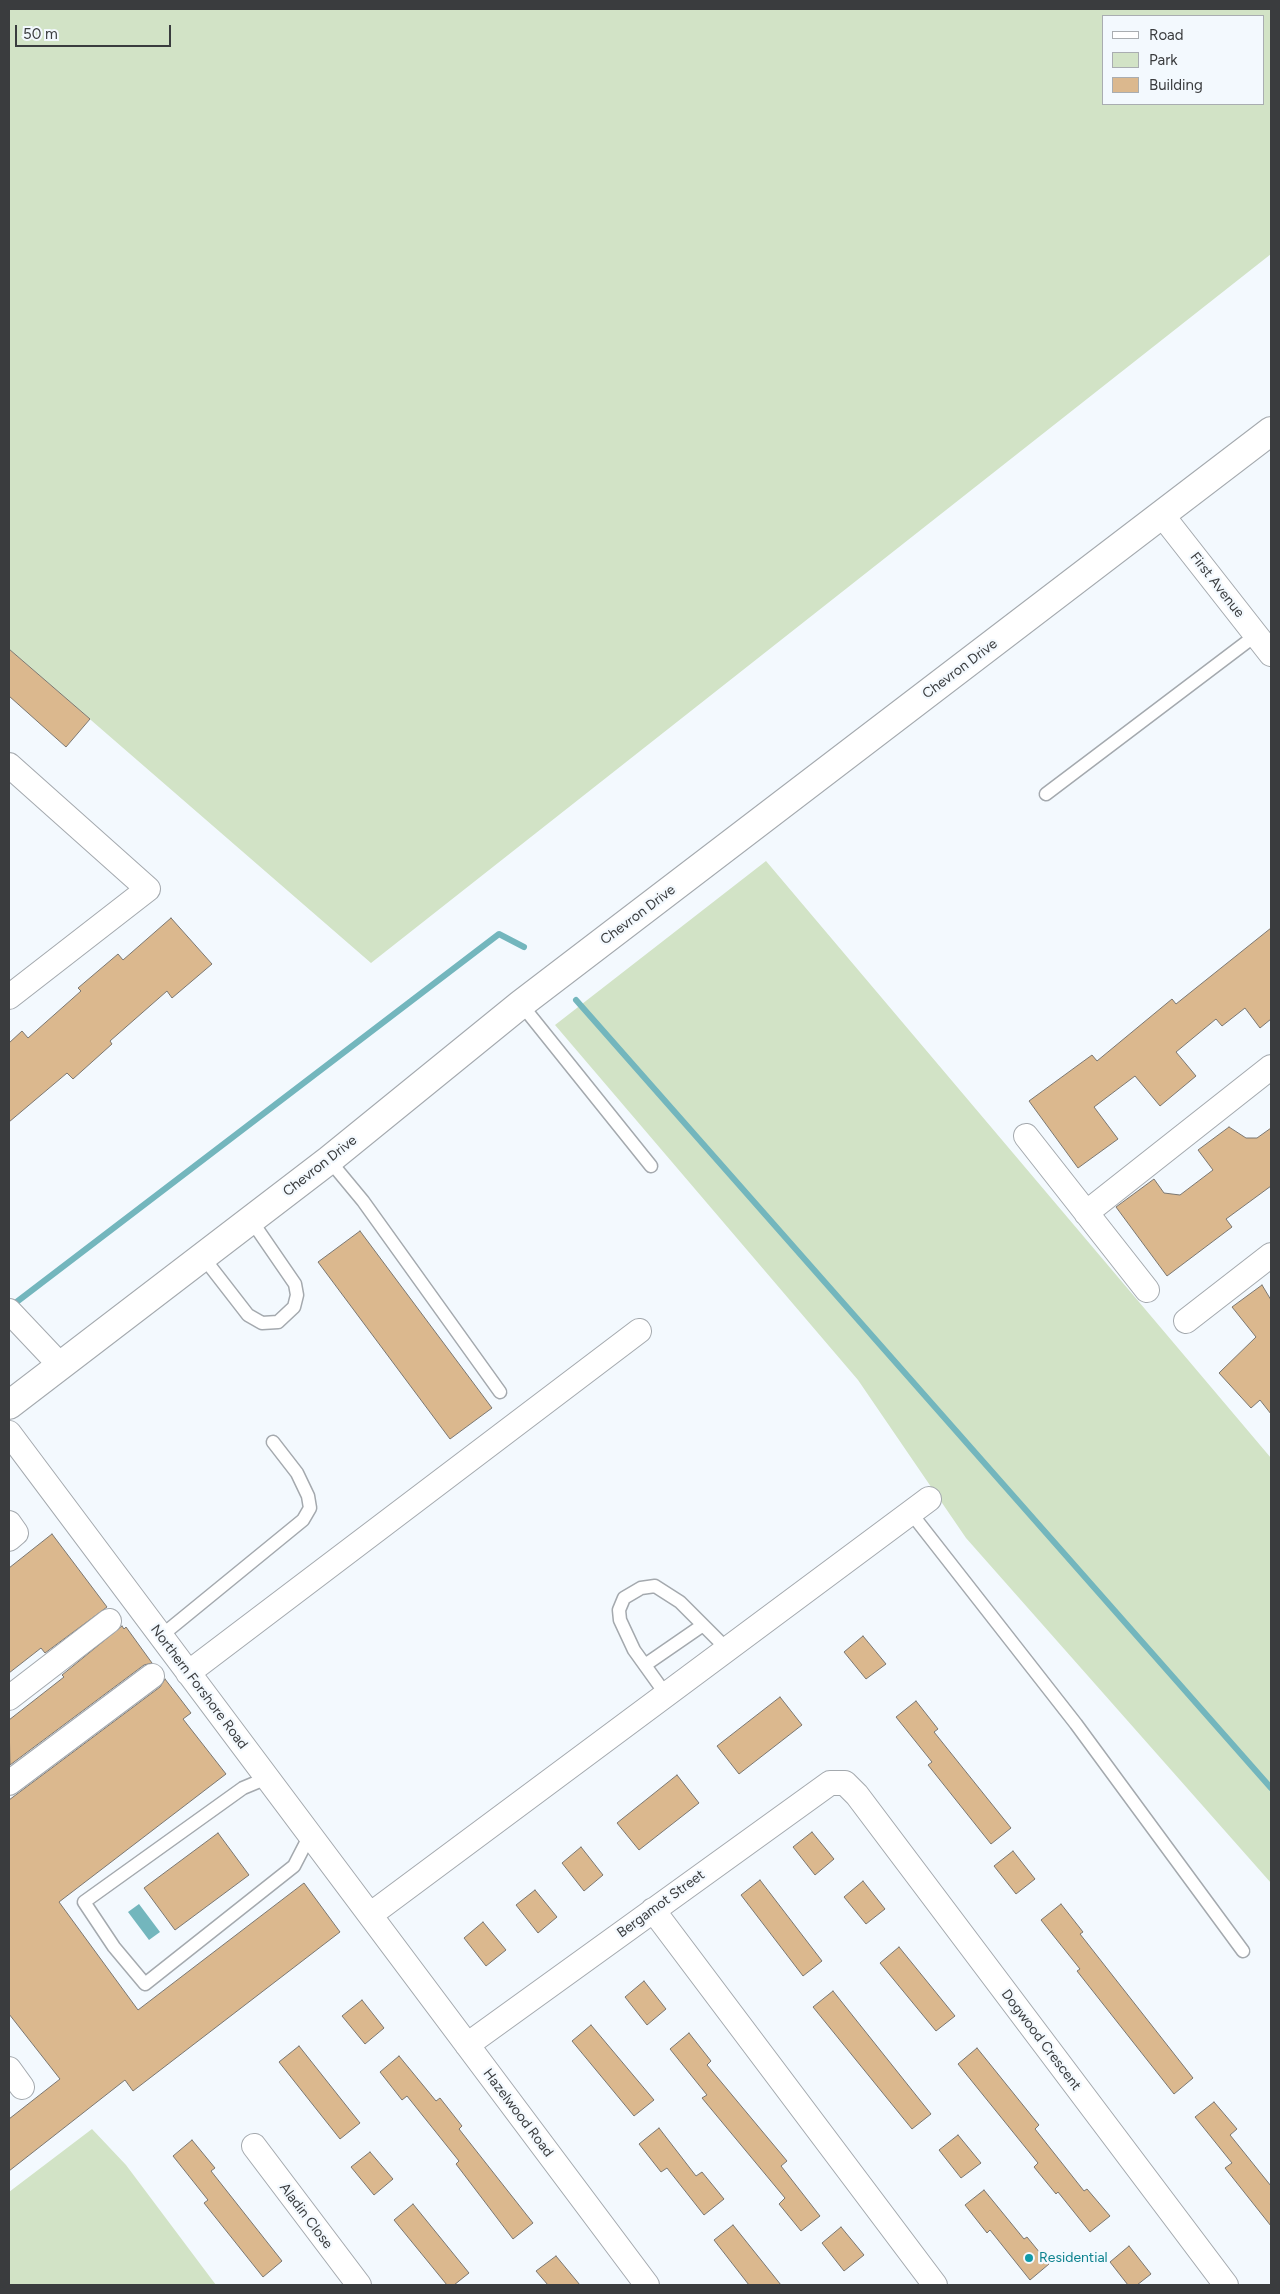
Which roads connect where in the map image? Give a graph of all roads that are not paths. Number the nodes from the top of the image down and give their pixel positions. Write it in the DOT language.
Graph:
graph roads {
  1 [pos="1271,431"];
  2 [pos="1162,515"];
  3 [pos="1256,635"];
  4 [pos="1271,654"];
  5 [pos="9,765"];
  6 [pos="1046,794"];
  7 [pos="9,997"];
  8 [pos="521,1004"];
  9 [pos="1271,1067"];
  10 [pos="1026,1136"];
  11 [pos="329,1160"];
  12 [pos="650,1166"];
  13 [pos="1086,1213"];
  14 [pos="251,1220"];
  15 [pos="1271,1256"];
  16 [pos="203,1257"];
  17 [pos="1147,1290"];
  18 [pos="15,1318"];
  19 [pos="1186,1322"];
  20 [pos="639,1330"];
  21 [pos="61,1366"];
  22 [pos="500,1392"];
  23 [pos="9,1405"];
  24 [pos="9,1433"];
  25 [pos="272,1442"];
  26 [pos="920,1506"];
  27 [pos="9,1523"];
  28 [pos="9,1539"];
  29 [pos="109,1620"];
  30 [pos="703,1625"];
  31 [pos="161,1636"];
  32 [pos="728,1650"];
  33 [pos="645,1665"];
  34 [pos="188,1673"];
  35 [pos="152,1676"];
  36 [pos="667,1696"];
  37 [pos="9,1698"];
  38 [pos="267,1778"];
  39 [pos="9,1783"];
  40 [pos="857,1795"];
  41 [pos="310,1835"];
  42 [pos="653,1910"];
  43 [pos="370,1915"];
  44 [pos="389,1941"];
  45 [pos="1243,1951"];
  46 [pos="467,2045"];
  47 [pos="9,2069"];
  48 [pos="22,2088"];
  49 [pos="254,2146"];
  50 [pos="359,2285"];
  51 [pos="647,2285"];
  52 [pos="935,2285"];
  53 [pos="1226,2285"];
  1 -- 2 [label="main road, Chevron Drive"];
  2 -- 3 [label="street, First Avenue"];
  2 -- 8 [label="main road, Chevron Drive"];
  3 -- 4 [label="street, First Avenue"];
  3 -- 6 [label="lane"];
  5 -- 7 [label="street"];
  8 -- 11 [label="main road, Chevron Drive"];
  8 -- 12 [label="lane"];
  9 -- 13 [label="street"];
  10 -- 13 [label="street"];
  11 -- 14 [label="main road, Chevron Drive"];
  11 -- 22 [label="lane"];
  13 -- 17 [label="street"];
  14 -- 16 [label="main road, Chevron Drive"];
  14 -- 16 [label="lane"];
  15 -- 19 [label="street"];
  16 -- 21 [label="main road, Chevron Drive"];
  18 -- 21 [label="street"];
  20 -- 34 [label="street"];
  21 -- 23 [label="main road, Chevron Drive"];
  24 -- 31 [label="street, Northern Forshore Road"];
  25 -- 31 [label="lane"];
  26 -- 32 [label="street"];
  26 -- 45 [label="lane"];
  27 -- 28 [label="street"];
  29 -- 37 [label="street"];
  30 -- 32 [label="lane"];
  30 -- 33 [label="lane"];
  30 -- 33 [label="lane"];
  31 -- 34 [label="street, Northern Forshore Road"];
  32 -- 36 [label="street"];
  33 -- 36 [label="lane"];
  34 -- 38 [label="street, Northern Forshore Road"];
  35 -- 39 [label="street"];
  36 -- 43 [label="street"];
  38 -- 41 [label="street, Northern Forshore Road"];
  38 -- 41 [label="lane"];
  40 -- 42 [label="street, Bergamot Street"];
  40 -- 53 [label="street, Dogwood Crescent"];
  41 -- 43 [label="street, Northern Forshore Road"];
  42 -- 46 [label="street, Bergamot Street"];
  42 -- 52 [label="street"];
  43 -- 44 [label="street, Northern Forshore Road"];
  44 -- 46 [label="street, Hazelwood Road"];
  46 -- 51 [label="street, Hazelwood Road"];
  47 -- 48 [label="street"];
  49 -- 50 [label="street, Aladin Close"];
}
